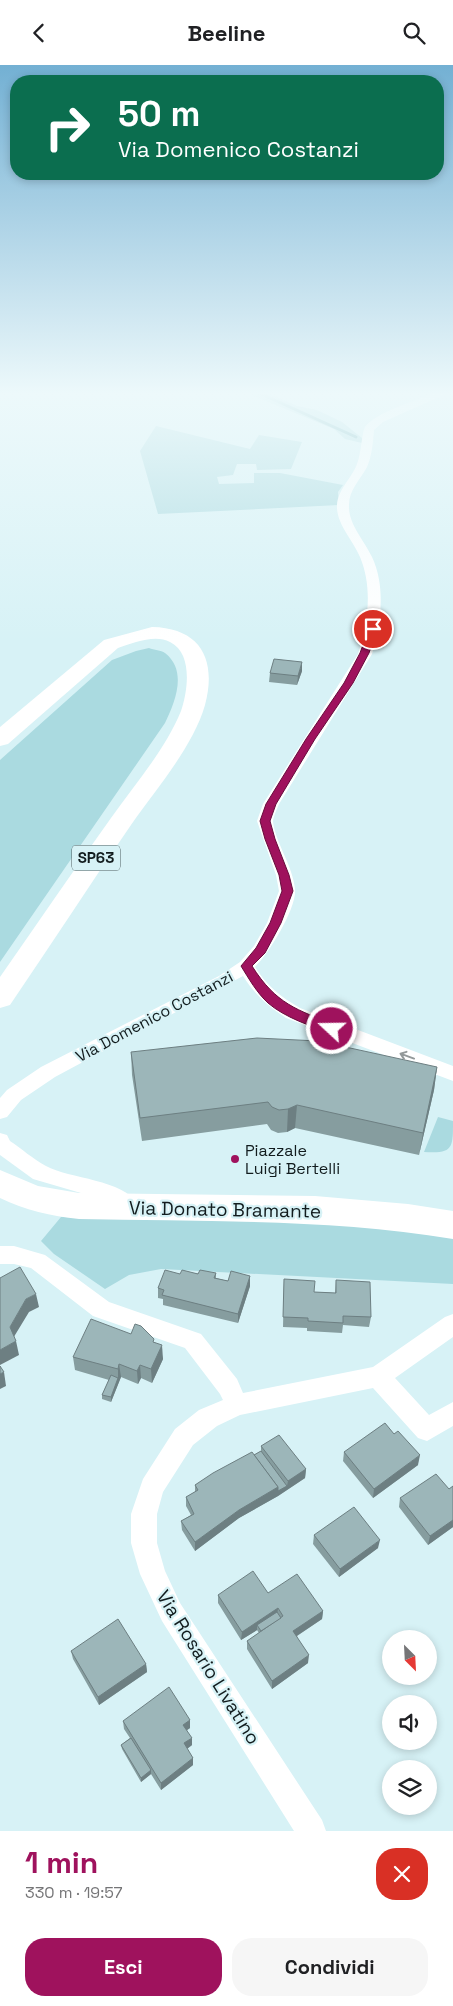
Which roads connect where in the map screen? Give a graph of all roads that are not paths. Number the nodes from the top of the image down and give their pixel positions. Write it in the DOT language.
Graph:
graph roads {
  1 [pos="356,475"];
  2 [pos="0,739"];
  3 [pos="246,966"];
  4 [pos="0,998"];
  5 [pos="453,1074"];
  6 [pos="0,1112"];
  7 [pos="0,1141"];
  8 [pos="0,1183"];
  9 [pos="132,1207"];
  10 [pos="453,1225"];
  11 [pos="0,1255"];
  12 [pos="453,1324"];
  13 [pos="378,1376"];
  14 [pos="237,1405"];
  15 [pos="453,1413"];
  16 [pos="311,1831"];
  1 -- 3 [label="street, Via Domenico Costanzi"];
  2 -- 4 [label="main road, SP63"];
  5 -- 3 [label="street, one-way"];
  3 -- 6 [label="street, Via Domenico Costanzi"];
  7 -- 9 [label="street"];
  8 -- 9 [label="main road, Via Donato Bramante"];
  9 -- 10 [label="main road, Via Donato Bramante"];
  11 -- 14 [label="street"];
  12 -- 13 [label="street, Via Rosario Livatino"];
  13 -- 14 [label="street, Via Rosario Livatino"];
  13 -- 15 [label="street"];
  14 -- 16 [label="street, Via Rosario Livatino"];
}
